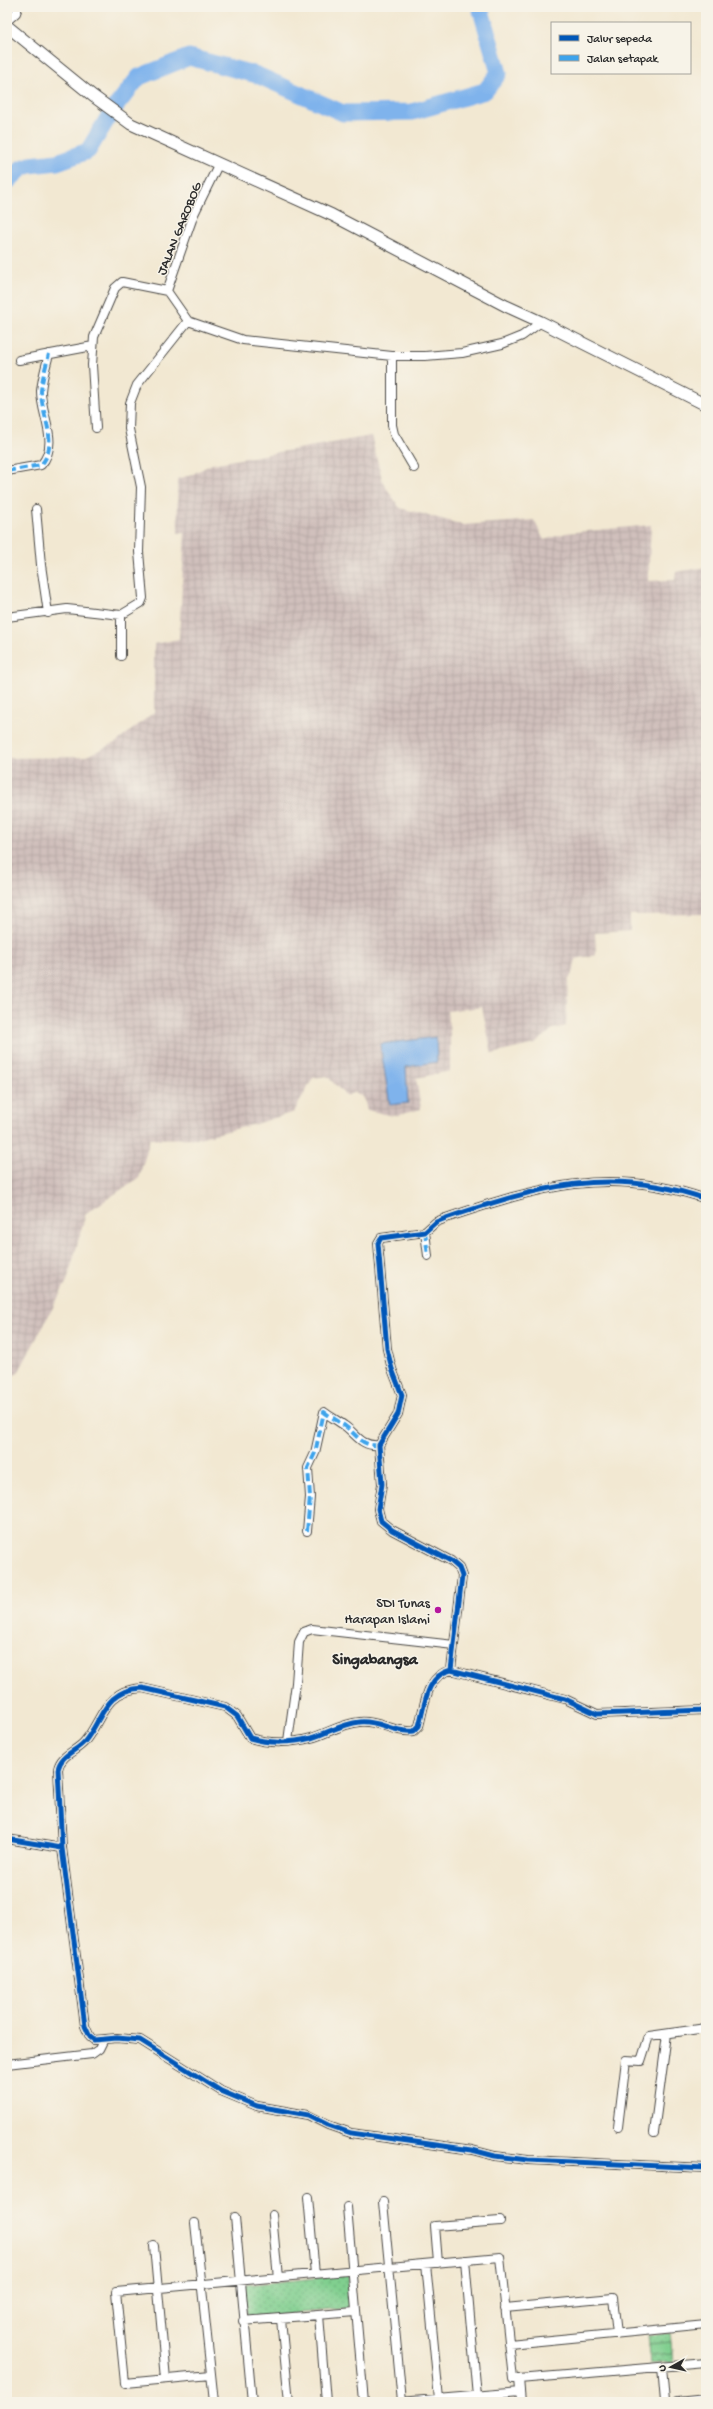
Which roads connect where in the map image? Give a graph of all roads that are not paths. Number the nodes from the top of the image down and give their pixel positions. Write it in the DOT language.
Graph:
graph roads {
  1 [pos="18,7"];
  2 [pos="7,21"];
  3 [pos="7,26"];
  4 [pos="219,163"];
  5 [pos="167,292"];
  6 [pos="188,321"];
  7 [pos="541,322"];
  8 [pos="93,346"];
  9 [pos="49,354"];
  10 [pos="392,356"];
  11 [pos="18,360"];
  12 [pos="706,405"];
  13 [pos="96,428"];
  14 [pos="414,468"];
  15 [pos="7,471"];
  16 [pos="36,509"];
  17 [pos="48,613"];
  18 [pos="121,615"];
  19 [pos="7,617"];
  20 [pos="121,656"];
  21 [pos="706,1198"];
  22 [pos="425,1232"];
  23 [pos="428,1256"];
  24 [pos="379,1445"];
  25 [pos="308,1531"];
  26 [pos="454,1645"];
  27 [pos="451,1670"];
  28 [pos="706,1710"];
  29 [pos="288,1741"];
  30 [pos="7,1838"];
  31 [pos="62,1848"];
  32 [pos="706,2028"];
  33 [pos="667,2034"];
  34 [pos="103,2041"];
  35 [pos="7,2064"];
  36 [pos="618,2127"];
  37 [pos="654,2133"];
  38 [pos="706,2168"];
  39 [pos="308,2197"];
  40 [pos="383,2202"];
  41 [pos="347,2207"];
  42 [pos="272,2215"];
  43 [pos="235,2218"];
  44 [pos="500,2221"];
  45 [pos="196,2223"];
  46 [pos="154,2246"];
  47 [pos="464,2260"];
  48 [pos="438,2263"];
  49 [pos="426,2264"];
  50 [pos="389,2267"];
  51 [pos="352,2270"];
  52 [pos="316,2274"];
  53 [pos="278,2278"];
  54 [pos="240,2282"];
  55 [pos="202,2284"];
  56 [pos="158,2288"];
  57 [pos="505,2308"];
  58 [pos="356,2312"];
  59 [pos="319,2315"];
  60 [pos="281,2318"];
  61 [pos="243,2322"];
  62 [pos="706,2325"];
  63 [pos="617,2334"];
  64 [pos="509,2344"];
  65 [pos="706,2363"];
  66 [pos="662,2367"];
  67 [pos="211,2375"];
  68 [pos="166,2379"];
  69 [pos="519,2379"];
  70 [pos="520,2392"];
  71 [pos="480,2398"];
  72 [pos="706,2399"];
  73 [pos="441,2400"];
  74 [pos="214,2402"];
  75 [pos="252,2402"];
  76 [pos="289,2402"];
  77 [pos="326,2402"];
  78 [pos="364,2402"];
  79 [pos="401,2402"];
  80 [pos="521,2402"];
  81 [pos="665,2402"];
  82 [pos="677,2402"];
  1 -- 2 [label="street"];
  3 -- 4 [label="street"];
  4 -- 5 [label="street, JALAN GAROBOG"];
  4 -- 7 [label="street"];
  5 -- 6 [label="street, JALAN GAROBOG"];
  5 -- 8 [label="street"];
  6 -- 10 [label="street"];
  6 -- 18 [label="street"];
  7 -- 10 [label="street"];
  7 -- 12 [label="street"];
  8 -- 9 [label="street"];
  8 -- 13 [label="street"];
  9 -- 11 [label="street"];
  9 -- 15 [label="street"];
  10 -- 14 [label="street"];
  16 -- 17 [label="street"];
  17 -- 18 [label="street"];
  17 -- 19 [label="street"];
  18 -- 20 [label="street"];
  21 -- 22 [label="street"];
  22 -- 23 [label="street"];
  22 -- 24 [label="street"];
  24 -- 25 [label="street"];
  24 -- 26 [label="street"];
  26 -- 27 [label="street"];
  26 -- 29 [label="street"];
  27 -- 28 [label="street"];
  27 -- 29 [label="street"];
  29 -- 31 [label="street"];
  30 -- 31 [label="street"];
  31 -- 34 [label="street"];
  32 -- 33 [label="street"];
  33 -- 36 [label="street"];
  33 -- 37 [label="street"];
  34 -- 35 [label="street"];
  34 -- 38 [label="street"];
  39 -- 52 [label="street"];
  40 -- 50 [label="street"];
  41 -- 51 [label="street"];
  42 -- 53 [label="street"];
  43 -- 54 [label="street"];
  44 -- 48 [label="street"];
  45 -- 55 [label="street"];
  46 -- 56 [label="street"];
  47 -- 48 [label="street"];
  47 -- 57 [label="street"];
  47 -- 71 [label="street"];
  48 -- 49 [label="street"];
  49 -- 50 [label="street"];
  49 -- 73 [label="street"];
  50 -- 51 [label="street"];
  50 -- 79 [label="street"];
  51 -- 52 [label="street"];
  51 -- 58 [label="street"];
  52 -- 53 [label="street"];
  53 -- 54 [label="street"];
  54 -- 55 [label="street"];
  54 -- 61 [label="street"];
  55 -- 56 [label="street"];
  55 -- 67 [label="street"];
  56 -- 68 [label="street"];
  56 -- 68 [label="street"];
  57 -- 63 [label="street"];
  57 -- 64 [label="street"];
  58 -- 59 [label="street"];
  58 -- 78 [label="street"];
  59 -- 60 [label="street"];
  59 -- 77 [label="street"];
  60 -- 61 [label="street"];
  60 -- 76 [label="street"];
  61 -- 75 [label="street"];
  62 -- 63 [label="street"];
  63 -- 64 [label="street"];
  64 -- 69 [label="street"];
  65 -- 66 [label="street"];
  66 -- 69 [label="street"];
  66 -- 81 [label="street"];
  67 -- 68 [label="street"];
  67 -- 74 [label="street"];
  69 -- 70 [label="street"];
  70 -- 71 [label="street"];
  70 -- 80 [label="street"];
  71 -- 73 [label="street"];
  72 -- 82 [label="street"];
  73 -- 79 [label="street"];
}
